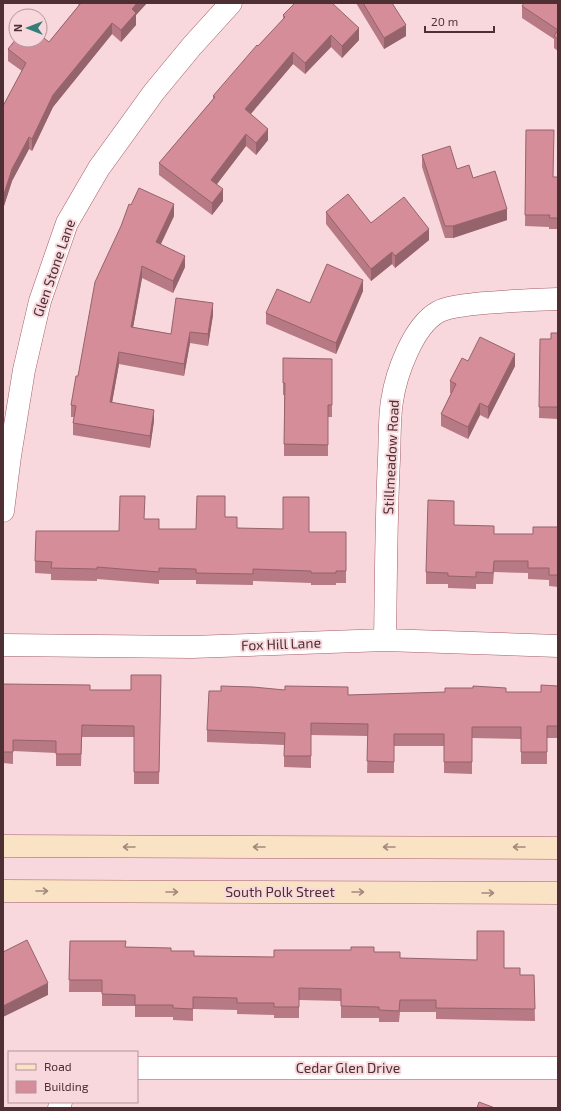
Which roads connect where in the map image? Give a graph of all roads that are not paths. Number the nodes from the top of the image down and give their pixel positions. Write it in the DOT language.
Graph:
graph roads {
  1 [pos="231,3"];
  2 [pos="558,299"];
  3 [pos="3,511"];
  4 [pos="385,640"];
  5 [pos="3,645"];
  6 [pos="558,646"];
  7 [pos="3,846"];
  8 [pos="558,848"];
  9 [pos="3,891"];
  10 [pos="558,893"];
  11 [pos="138,1068"];
  12 [pos="558,1068"];
  1 -- 3 [label="street, Glen Stone Lane"];
  2 -- 4 [label="street, Stillmeadow Road"];
  4 -- 5 [label="street, Fox Hill Lane"];
  4 -- 6 [label="street, Fox Hill Lane"];
  8 -- 7 [label="main road, one-way"];
  9 -- 10 [label="main road, South Polk Street, one-way"];
  11 -- 12 [label="street, Cedar Glen Drive"];
}
